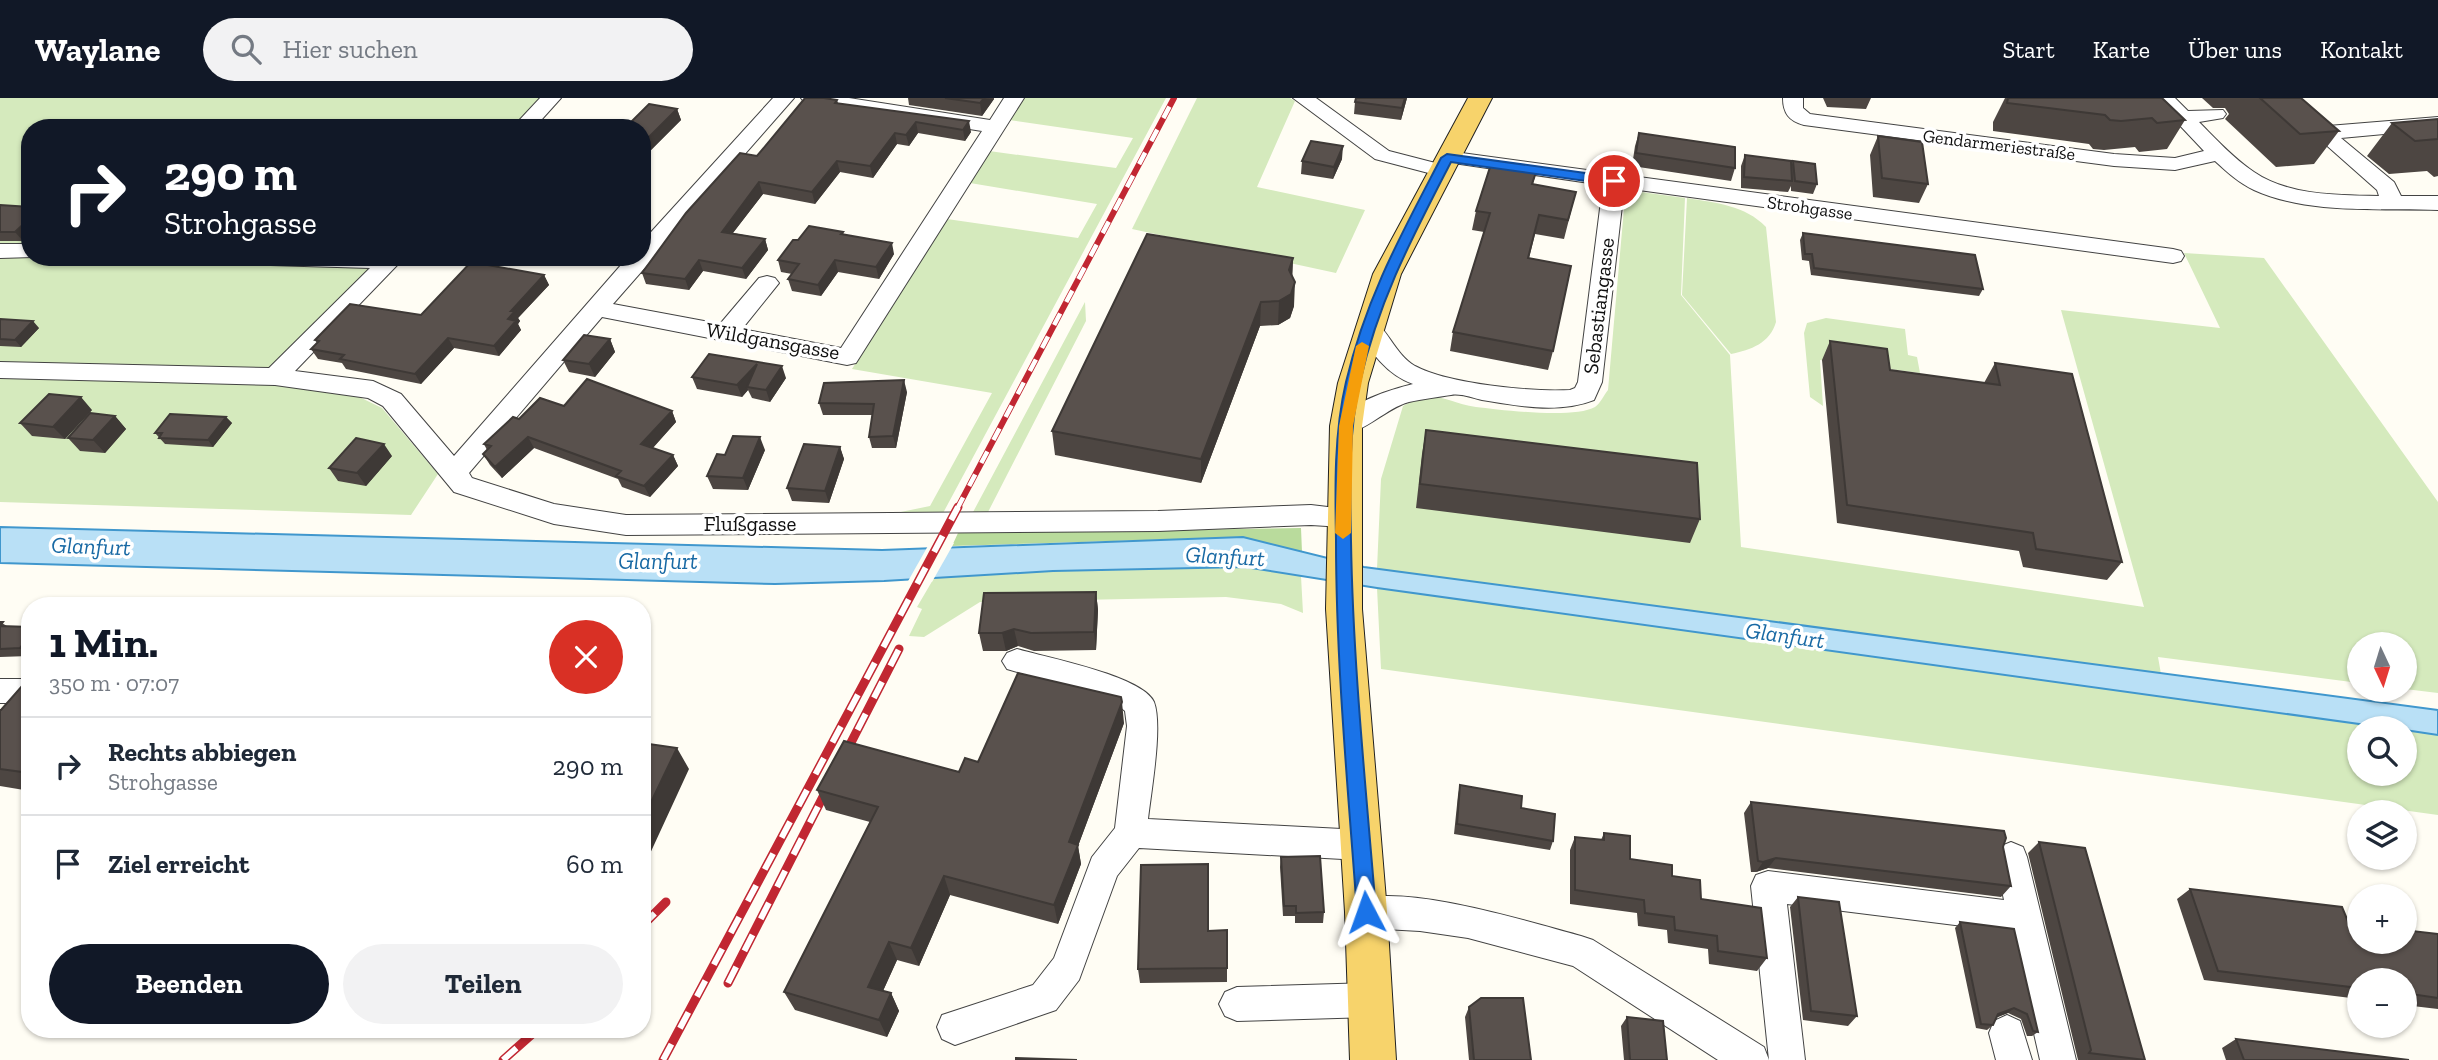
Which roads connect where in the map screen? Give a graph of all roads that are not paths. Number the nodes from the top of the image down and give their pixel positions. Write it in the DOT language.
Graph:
graph roads {
  1 [pos="551,98"];
  2 [pos="784,98"];
  3 [pos="811,98"];
  4 [pos="1014,98"];
  5 [pos="1303,98"];
  6 [pos="1480,98"];
  7 [pos="1793,98"];
  8 [pos="2164,98"];
  9 [pos="2283,98"];
  10 [pos="2216,114"];
  11 [pos="2183,117"];
  12 [pos="531,119"];
  13 [pos="2438,123"];
  14 [pos="996,127"];
  15 [pos="2324,133"];
  16 [pos="2221,153"];
  17 [pos="1444,164"];
  18 [pos="1614,181"];
  19 [pos="2438,183"];
  20 [pos="2389,194"];
  21 [pos="2438,203"];
  22 [pos="651,247"];
  23 [pos="0,251"];
  24 [pos="21,251"];
  25 [pos="2173,256"];
  26 [pos="385,266"];
  27 [pos="634,266"];
  28 [pos="767,283"];
  29 [pos="595,308"];
  30 [pos="1368,328"];
  31 [pos="726,333"];
  32 [pos="0,370"];
  33 [pos="275,377"];
  34 [pos="1465,388"];
  35 [pos="1346,426"];
  36 [pos="454,473"];
  37 [pos="1343,525"];
  38 [pos="1017,661"];
  39 [pos="0,691"];
  40 [pos="21,691"];
  41 [pos="1131,833"];
  42 [pos="1361,845"];
  43 [pos="2011,857"];
  44 [pos="1366,912"];
  45 [pos="2023,918"];
  46 [pos="1371,1000"];
  47 [pos="1237,1004"];
  48 [pos="955,1027"];
  49 [pos="1373,1060"];
  50 [pos="1751,1060"];
  51 [pos="1787,1060"];
  52 [pos="2058,1060"];
  1 -- 12 [label="street"];
  2 -- 22 [label="street"];
  3 -- 14 [label="street"];
  4 -- 14 [label="street, Wildgansgasse"];
  5 -- 17 [label="street, Strohgasse"];
  6 -- 17 [label="main road"];
  7 -- 16 [label="street, Gendarmeriestraße"];
  8 -- 11 [label="street"];
  9 -- 15 [label="street"];
  10 -- 11 [label="street"];
  11 -- 16 [label="street"];
  13 -- 15 [label="street"];
  14 -- 31 [label="street, Wildgansgasse"];
  15 -- 20 [label="street"];
  16 -- 20 [label="street"];
  17 -- 18 [label="street, Strohgasse"];
  17 -- 30 [label="main road"];
  18 -- 25 [label="street, Strohgasse"];
  18 -- 34 [label="street, Sebastiangasse"];
  19 -- 20 [label="street"];
  20 -- 21 [label="street"];
  23 -- 24 [label="street"];
  26 -- 33 [label="street"];
  27 -- 29 [label="street"];
  28 -- 31 [label="street"];
  29 -- 31 [label="street, Wildgansgasse"];
  29 -- 36 [label="street"];
  30 -- 34 [label="street, Sebastiangasse"];
  30 -- 35 [label="main road"];
  32 -- 33 [label="street, Flußgasse"];
  33 -- 36 [label="street, Flußgasse"];
  34 -- 35 [label="street, Sebastiangasse"];
  35 -- 37 [label="main road"];
  36 -- 37 [label="street, Flußgasse"];
  37 -- 42 [label="main road"];
  38 -- 41 [label="street"];
  39 -- 40 [label="street"];
  41 -- 42 [label="street"];
  41 -- 48 [label="street"];
  42 -- 44 [label="main road"];
  43 -- 45 [label="street"];
  44 -- 46 [label="main road"];
  44 -- 50 [label="street"];
  45 -- 51 [label="street"];
  45 -- 52 [label="street"];
  46 -- 47 [label="street"];
  46 -- 49 [label="main road"];
}
